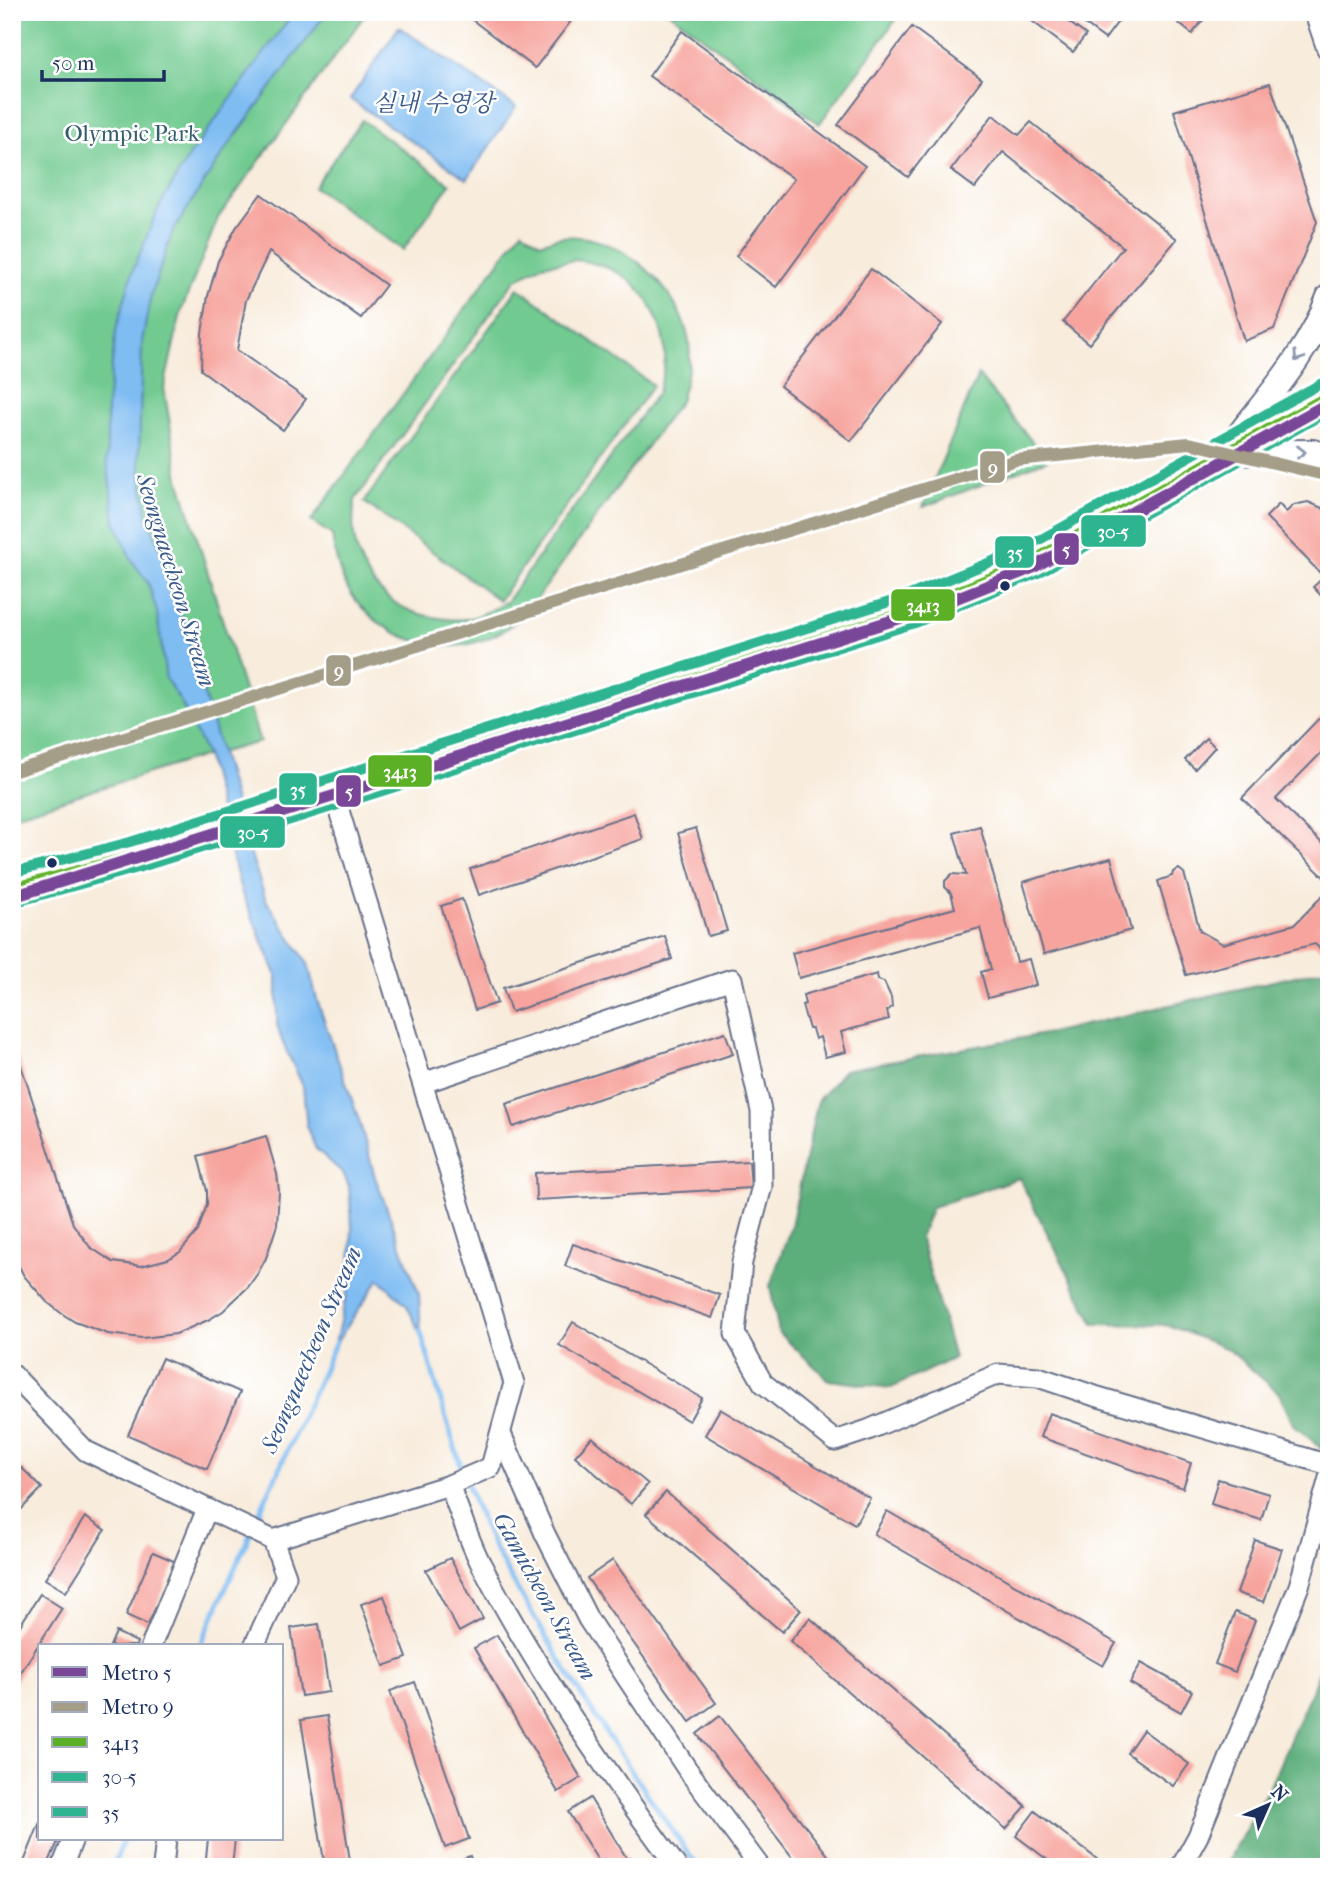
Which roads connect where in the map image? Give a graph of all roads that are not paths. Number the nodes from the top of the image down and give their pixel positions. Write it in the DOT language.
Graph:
graph roads {
  1 [pos="1317,12"];
  2 [pos="1329,47"];
  3 [pos="1329,297"];
  4 [pos="1329,395"];
  5 [pos="1225,453"];
  6 [pos="1329,456"];
  7 [pos="333,791"];
  8 [pos="12,888"];
  9 [pos="423,1083"];
  10 [pos="12,1374"];
  11 [pos="501,1434"];
  12 [pos="1329,1465"];
  13 [pos="1329,1478"];
  14 [pos="449,1485"];
  15 [pos="207,1509"];
  16 [pos="274,1540"];
  17 [pos="152,1644"];
  18 [pos="255,1644"];
  19 [pos="73,1840"];
  20 [pos="166,1840"];
  21 [pos="62,1867"];
  22 [pos="163,1867"];
  23 [pos="677,1867"];
  24 [pos="760,1867"];
  25 [pos="1181,1867"];
  1 -- 2 [label="main road"];
  3 -- 5 [label="main road, one-way"];
  4 -- 5 [label="main road"];
  5 -- 6 [label="main road, one-way"];
  5 -- 7 [label="main road"];
  7 -- 8 [label="main road"];
  7 -- 9 [label="street"];
  9 -- 11 [label="street"];
  9 -- 12 [label="street"];
  10 -- 15 [label="street"];
  11 -- 14 [label="street"];
  11 -- 24 [label="street"];
  13 -- 25 [label="street"];
  14 -- 16 [label="street"];
  14 -- 23 [label="street"];
  15 -- 16 [label="street"];
  15 -- 17 [label="street"];
  16 -- 18 [label="street"];
  19 -- 21 [label="street"];
  20 -- 22 [label="street"];
}
